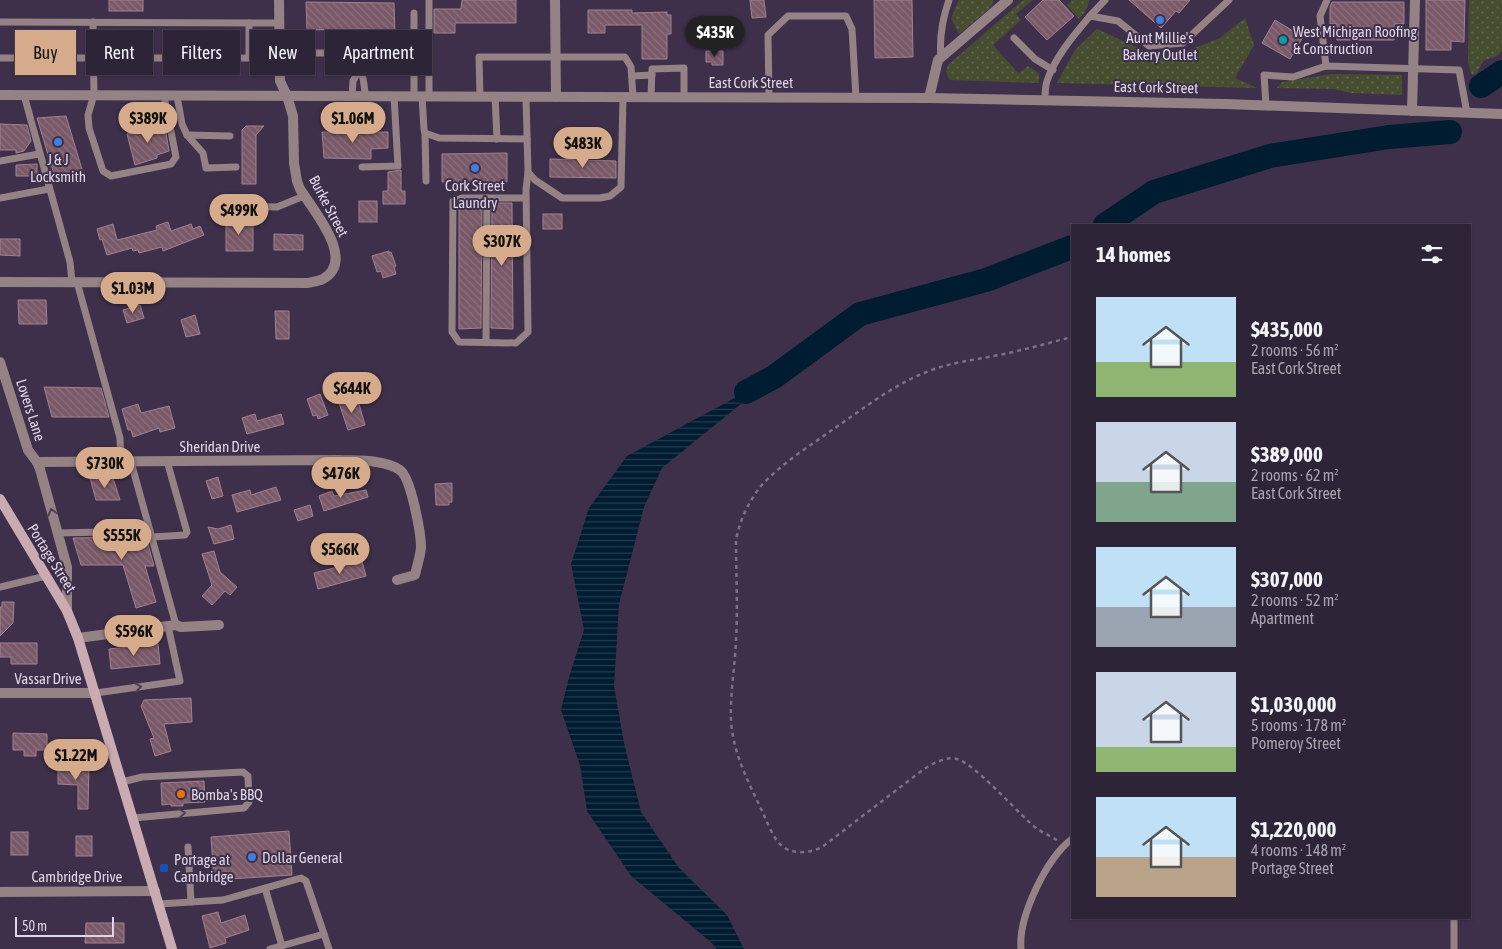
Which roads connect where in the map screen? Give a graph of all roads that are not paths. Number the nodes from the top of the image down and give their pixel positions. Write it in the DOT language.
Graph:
graph roads {
  1 [pos="279,0"];
  2 [pos="429,0"];
  3 [pos="555,0"];
  4 [pos="949,0"];
  5 [pos="1008,0"];
  6 [pos="1105,0"];
  7 [pos="1229,0"];
  8 [pos="1327,0"];
  9 [pos="1415,0"];
  10 [pos="414,13"];
  11 [pos="1090,16"];
  12 [pos="0,22"];
  13 [pos="93,22"];
  14 [pos="249,23"];
  15 [pos="279,23"];
  16 [pos="93,30"];
  17 [pos="279,30"];
  18 [pos="1014,38"];
  19 [pos="556,57"];
  20 [pos="0,58"];
  21 [pos="86,58"];
  22 [pos="153,58"];
  23 [pos="941,58"];
  24 [pos="1326,66"];
  25 [pos="1413,67"];
  26 [pos="1052,70"];
  27 [pos="93,75"];
  28 [pos="280,75"];
  29 [pos="356,75"];
  30 [pos="362,75"];
  31 [pos="652,75"];
  32 [pos="632,76"];
  33 [pos="0,95"];
  34 [pos="24,95"];
  35 [pos="94,95"];
  36 [pos="164,96"];
  37 [pos="177,96"];
  38 [pos="287,96"];
  39 [pos="352,96"];
  40 [pos="365,96"];
  41 [pos="394,96"];
  42 [pos="422,96"];
  43 [pos="480,96"];
  44 [pos="495,96"];
  45 [pos="526,97"];
  46 [pos="556,97"];
  47 [pos="628,97"];
  48 [pos="651,97"];
  49 [pos="684,97"];
  50 [pos="769,98"];
  51 [pos="856,98"];
  52 [pos="929,98"];
  53 [pos="1045,100"];
  54 [pos="1266,105"];
  55 [pos="1412,111"];
  56 [pos="1467,113"];
  57 [pos="1502,114"];
  58 [pos="425,133"];
  59 [pos="187,135"];
  60 [pos="230,136"];
  61 [pos="497,139"];
  62 [pos="528,139"];
  63 [pos="39,154"];
  64 [pos="0,161"];
  65 [pos="236,167"];
  66 [pos="362,167"];
  67 [pos="528,172"];
  68 [pos="426,181"];
  69 [pos="49,189"];
  70 [pos="304,196"];
  71 [pos="0,198"];
  72 [pos="487,198"];
  73 [pos="526,198"];
  74 [pos="230,206"];
  75 [pos="0,282"];
  76 [pos="74,282"];
  77 [pos="486,342"];
  78 [pos="0,362"];
  79 [pos="167,461"];
  80 [pos="38,462"];
  81 [pos="126,462"];
  82 [pos="0,499"];
  83 [pos="57,533"];
  84 [pos="151,534"];
  85 [pos="46,576"];
  86 [pos="397,580"];
  87 [pos="0,587"];
  88 [pos="68,611"];
  89 [pos="172,625"];
  90 [pos="219,625"];
  91 [pos="78,638"];
  92 [pos="0,693"];
  93 [pos="96,693"];
  94 [pos="122,782"];
  95 [pos="133,818"];
  96 [pos="1071,840"];
  97 [pos="188,847"];
  98 [pos="265,888"];
  99 [pos="155,891"];
  100 [pos="0,892"];
  101 [pos="191,902"];
  102 [pos="159,904"];
  103 [pos="1454,919"];
  104 [pos="324,934"];
  105 [pos="282,946"];
  106 [pos="172,949"];
  107 [pos="270,949"];
  108 [pos="329,949"];
  109 [pos="1021,949"];
  110 [pos="1454,949"];
  1 -- 15 [label="street, Burke Street"];
  2 -- 42 [label="lane"];
  3 -- 19 [label="street"];
  4 -- 23 [label="lane"];
  5 -- 23 [label="street"];
  6 -- 11 [label="lane"];
  7 -- 11 [label="lane"];
  8 -- 24 [label="lane"];
  9 -- 25 [label="street"];
  10 -- 42 [label="lane"];
  11 -- 26 [label="lane"];
  12 -- 13 [label="lane"];
  13 -- 14 [label="lane"];
  13 -- 16 [label="lane"];
  14 -- 15 [label="lane"];
  14 -- 22 [label="lane"];
  15 -- 17 [label="street, Burke Street"];
  18 -- 26 [label="lane"];
  19 -- 32 [label="lane"];
  19 -- 43 [label="lane"];
  19 -- 46 [label="street"];
  20 -- 21 [label="lane"];
  23 -- 52 [label="street"];
  24 -- 25 [label="lane"];
  24 -- 54 [label="lane"];
  25 -- 55 [label="street"];
  25 -- 56 [label="lane"];
  26 -- 53 [label="lane"];
  27 -- 35 [label="lane"];
  28 -- 38 [label="street, Burke Street"];
  29 -- 39 [label="lane"];
  30 -- 40 [label="lane"];
  31 -- 32 [label="lane"];
  31 -- 48 [label="lane"];
  31 -- 49 [label="lane"];
  32 -- 47 [label="lane"];
  33 -- 34 [label="street, East Cork Street"];
  34 -- 35 [label="street, East Cork Street"];
  34 -- 63 [label="lane"];
  35 -- 36 [label="street, East Cork Street"];
  35 -- 36 [label="lane"];
  36 -- 37 [label="street, East Cork Street"];
  37 -- 38 [label="street, East Cork Street"];
  37 -- 59 [label="lane"];
  38 -- 39 [label="street, East Cork Street"];
  38 -- 70 [label="street, Burke Street"];
  39 -- 40 [label="street, East Cork Street"];
  40 -- 41 [label="street, East Cork Street"];
  41 -- 42 [label="street, East Cork Street"];
  41 -- 66 [label="lane"];
  42 -- 43 [label="street, East Cork Street"];
  42 -- 58 [label="lane"];
  43 -- 44 [label="street, East Cork Street"];
  44 -- 45 [label="street, East Cork Street"];
  44 -- 61 [label="lane"];
  45 -- 46 [label="street, East Cork Street"];
  45 -- 62 [label="lane"];
  46 -- 47 [label="street, East Cork Street"];
  47 -- 48 [label="street, East Cork Street"];
  47 -- 67 [label="lane"];
  48 -- 49 [label="street, East Cork Street"];
  49 -- 50 [label="street, East Cork Street"];
  50 -- 51 [label="street, East Cork Street"];
  50 -- 51 [label="lane"];
  51 -- 52 [label="street, East Cork Street"];
  52 -- 53 [label="street, East Cork Street"];
  53 -- 54 [label="street, East Cork Street"];
  54 -- 55 [label="street, East Cork Street"];
  55 -- 56 [label="street, East Cork Street"];
  56 -- 57 [label="street, East Cork Street"];
  58 -- 61 [label="lane"];
  58 -- 68 [label="lane"];
  59 -- 60 [label="lane"];
  59 -- 65 [label="lane"];
  61 -- 62 [label="lane"];
  62 -- 67 [label="lane"];
  63 -- 64 [label="lane"];
  63 -- 69 [label="lane"];
  67 -- 73 [label="lane"];
  69 -- 71 [label="lane"];
  69 -- 76 [label="lane"];
  70 -- 74 [label="lane"];
  70 -- 76 [label="street, Burke Street"];
  72 -- 73 [label="lane"];
  72 -- 77 [label="lane"];
  72 -- 77 [label="lane"];
  73 -- 77 [label="lane"];
  75 -- 76 [label="street, Burke Street"];
  76 -- 81 [label="lane"];
  78 -- 80 [label="street, Lovers Lane"];
  79 -- 81 [label="street, Sheridan Drive"];
  79 -- 84 [label="lane"];
  79 -- 86 [label="street, Sheridan Drive"];
  80 -- 81 [label="street, Sheridan Drive"];
  83 -- 80 [label="street, Lovers Lane, one-way"];
  81 -- 84 [label="lane"];
  82 -- 85 [label="main road, Portage Street"];
  83 -- 84 [label="lane"];
  83 -- 88 [label="street, Lovers Lane"];
  84 -- 89 [label="lane"];
  85 -- 87 [label="lane"];
  85 -- 88 [label="main road, Portage Street"];
  88 -- 91 [label="main road, Portage Street"];
  89 -- 90 [label="street"];
  89 -- 91 [label="street"];
  93 -- 89 [label="lane, one-way"];
  91 -- 93 [label="main road, Portage Street"];
  92 -- 93 [label="street, Vassar Drive"];
  93 -- 94 [label="main road, Portage Street"];
  94 -- 95 [label="main road, Portage Street"];
  95 -- 94 [label="lane, one-way"];
  95 -- 99 [label="main road, Portage Street"];
  96 -- 109 [label="lane"];
  97 -- 101 [label="lane"];
  98 -- 101 [label="lane"];
  98 -- 104 [label="lane"];
  98 -- 105 [label="lane"];
  99 -- 100 [label="street, Cambridge Drive"];
  99 -- 102 [label="main road, Portage Street"];
  101 -- 102 [label="lane"];
  102 -- 106 [label="main road, Portage Street"];
  103 -- 110 [label="lane"];
  104 -- 105 [label="lane"];
  104 -- 108 [label="lane"];
  105 -- 107 [label="lane"];
}
